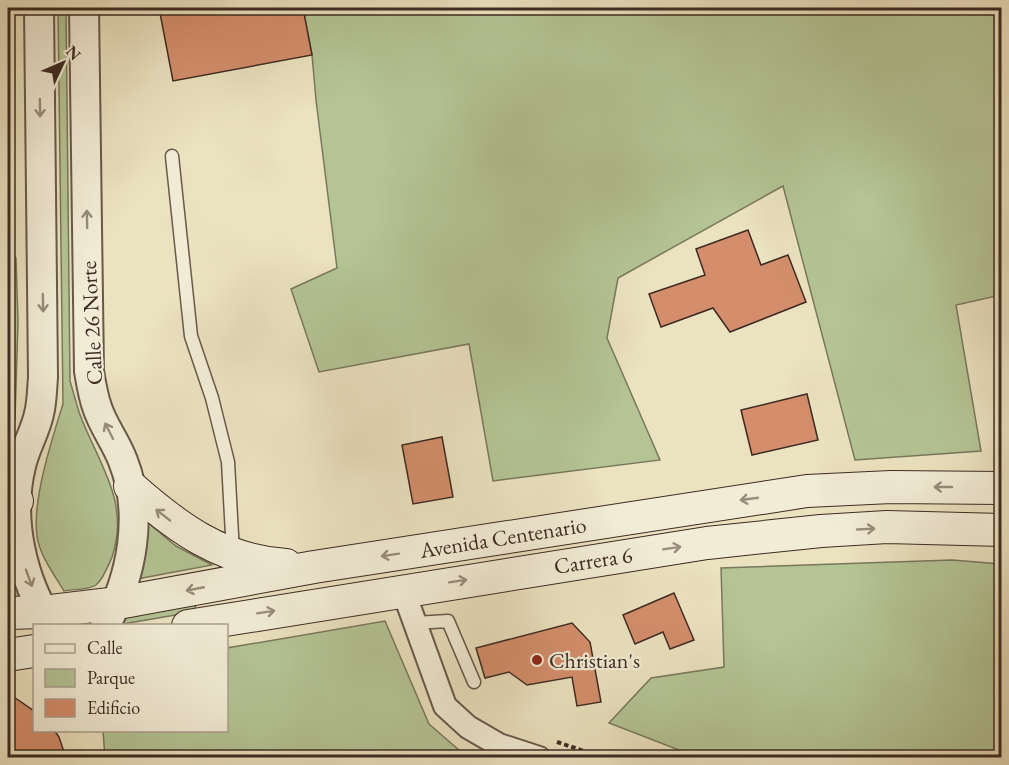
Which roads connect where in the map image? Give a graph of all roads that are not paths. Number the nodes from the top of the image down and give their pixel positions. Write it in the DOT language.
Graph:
graph roads {
  1 [pos="39,8"];
  2 [pos="84,8"];
  3 [pos="172,156"];
  4 [pos="130,486"];
  5 [pos="1002,488"];
  6 [pos="12,506"];
  7 [pos="1002,530"];
  8 [pos="233,555"];
  9 [pos="314,567"];
  10 [pos="403,590"];
  11 [pos="8,613"];
  12 [pos="111,614"];
  13 [pos="48,619"];
  14 [pos="415,623"];
  15 [pos="200,624"];
  16 [pos="33,651"];
  17 [pos="8,655"];
  18 [pos="474,682"];
  19 [pos="546,749"];
  1 -- 6 [label="street, Calle 26 Norte, one-way"];
  4 -- 2 [label="street, Calle 26 Norte, one-way"];
  3 -- 8 [label="lane"];
  8 -- 4 [label="main road, one-way"];
  4 -- 12 [label="street, Calle 26 Norte"];
  5 -- 9 [label="main road, Avenida Centenario, one-way"];
  6 -- 13 [label="street, Calle 26 Norte, one-way"];
  10 -- 7 [label="main road, Carrera 6, one-way"];
  8 -- 9 [label="main road"];
  9 -- 12 [label="main road, Avenida Centenario, one-way"];
  10 -- 14 [label="street"];
  15 -- 10 [label="main road, Carrera 6, one-way"];
  11 -- 13 [label="main road, Avenida Centenario"];
  12 -- 13 [label="main road, Avenida Centenario"];
  14 -- 18 [label="lane"];
  14 -- 19 [label="street"];
  16 -- 17 [label="main road"];
}
